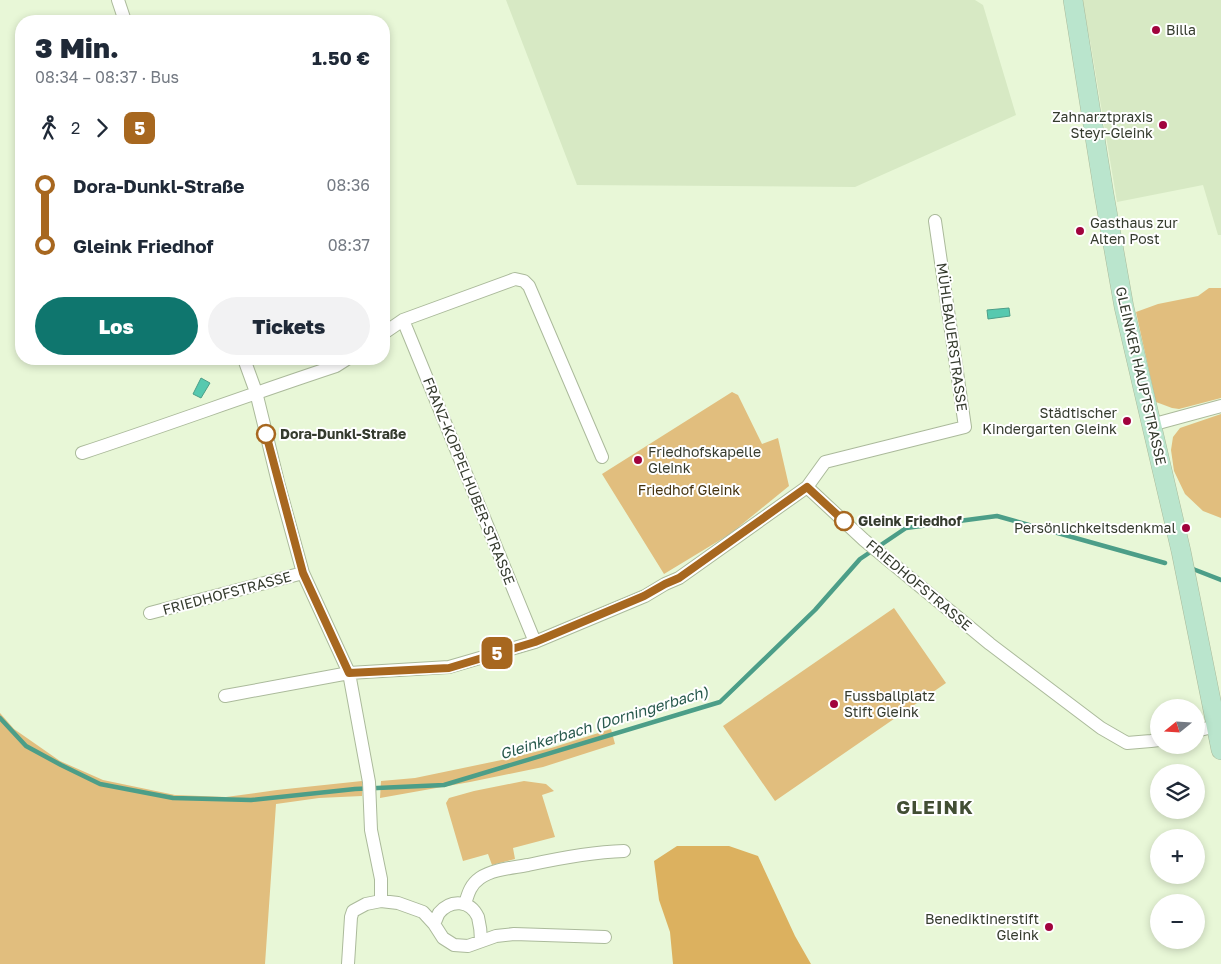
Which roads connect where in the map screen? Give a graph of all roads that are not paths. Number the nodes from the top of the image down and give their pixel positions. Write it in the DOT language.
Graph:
graph roads {
  1 [pos="118,0"];
  2 [pos="1073,0"];
  3 [pos="123,15"];
  4 [pos="935,221"];
  5 [pos="403,320"];
  6 [pos="390,329"];
  7 [pos="246,365"];
  8 [pos="337,365"];
  9 [pos="256,392"];
  10 [pos="1221,406"];
  11 [pos="1151,424"];
  12 [pos="82,453"];
  13 [pos="602,457"];
  14 [pos="807,487"];
  15 [pos="303,573"];
  16 [pos="150,613"];
  17 [pos="535,642"];
  18 [pos="349,673"];
  19 [pos="225,696"];
  20 [pos="1216,726"];
  21 [pos="1205,729"];
  22 [pos="1150,742"];
  23 [pos="1221,750"];
  24 [pos="624,851"];
  25 [pos="381,901"];
  26 [pos="465,904"];
  27 [pos="434,924"];
  28 [pos="605,937"];
  29 [pos="481,941"];
  30 [pos="348,964"];
  1 -- 3 [label="street"];
  2 -- 11 [label="street, GLEINKER HAUPTSTRASSE"];
  4 -- 14 [label="street, MÜHLBAUERSTRASSE"];
  5 -- 6 [label="street"];
  5 -- 13 [label="street"];
  5 -- 17 [label="street, FRANZ-KOPPELHUBER-STRASSE"];
  7 -- 9 [label="street, FRIEDHOFSTRASSE"];
  8 -- 9 [label="street"];
  9 -- 12 [label="street"];
  9 -- 15 [label="street, FRIEDHOFSTRASSE"];
  10 -- 11 [label="street"];
  11 -- 20 [label="street, GLEINKER HAUPTSTRASSE"];
  14 -- 17 [label="street"];
  14 -- 22 [label="street, FRIEDHOFSTRASSE"];
  15 -- 16 [label="street, FRIEDHOFSTRASSE"];
  15 -- 18 [label="street, FRIEDHOFSTRASSE"];
  17 -- 18 [label="street"];
  18 -- 19 [label="street"];
  18 -- 25 [label="street, FRIEDHOFSTRASSE"];
  20 -- 21 [label="street"];
  20 -- 23 [label="street, GLEINKER HAUPTSTRASSE"];
  24 -- 26 [label="street"];
  25 -- 27 [label="street"];
  25 -- 30 [label="street"];
  26 -- 27 [label="street"];
  26 -- 29 [label="street"];
  27 -- 29 [label="street"];
  28 -- 29 [label="street"];
}
